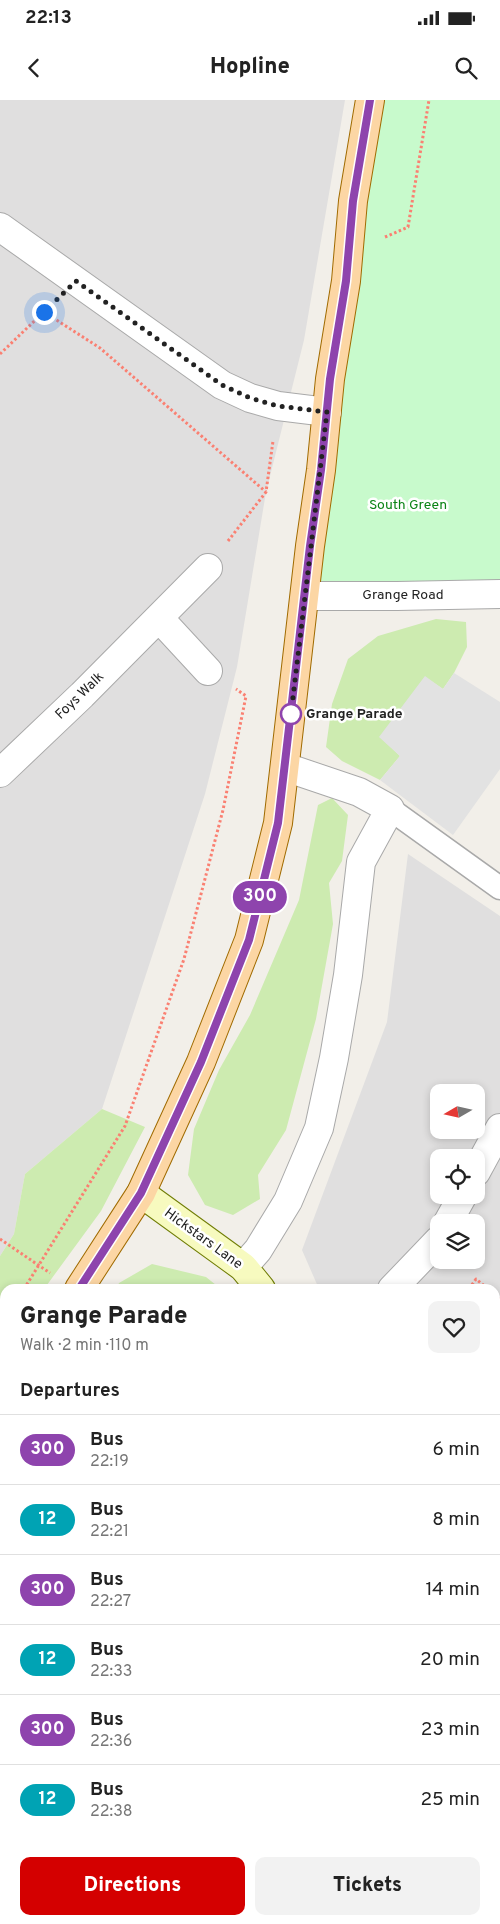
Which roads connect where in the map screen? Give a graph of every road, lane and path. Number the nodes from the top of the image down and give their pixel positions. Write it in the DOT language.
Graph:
graph roads {
  1 [pos="370,100"];
  2 [pos="429,100"];
  3 [pos="0,227"];
  4 [pos="348,254"];
  5 [pos="76,281"];
  6 [pos="44,312"];
  7 [pos="0,354"];
  8 [pos="278,406"];
  9 [pos="327,412"];
  10 [pos="266,492"];
  11 [pos="208,568"];
  12 [pos="500,594"];
  13 [pos="305,596"];
  14 [pos="159,618"];
  15 [pos="208,671"];
  16 [pos="285,767"];
  17 [pos="0,773"];
  18 [pos="390,809"];
  19 [pos="500,888"];
  20 [pos="500,1128"];
  21 [pos="485,1156"];
  22 [pos="141,1193"];
  23 [pos="0,1239"];
  24 [pos="430,1249"];
  25 [pos="39,1266"];
  26 [pos="243,1267"];
  27 [pos="53,1275"];
  28 [pos="27,1284"];
  29 [pos="82,1284"];
  30 [pos="258,1284"];
  31 [pos="397,1284"];
  32 [pos="472,1284"];
  33 [pos="482,1284"];
  1 -- 4 [label="main road"];
  2 -- 4 [label="path"];
  3 -- 5 [label="street"];
  4 -- 9 [label="main road"];
  5 -- 6 [label="path"];
  5 -- 8 [label="street"];
  6 -- 7 [label="path"];
  6 -- 10 [label="path"];
  8 -- 9 [label="street"];
  8 -- 10 [label="path"];
  9 -- 13 [label="main road"];
  10 -- 11 [label="path"];
  11 -- 14 [label="street, Foys Walk"];
  12 -- 13 [label="street, Grange Road"];
  13 -- 16 [label="main road"];
  14 -- 15 [label="street"];
  14 -- 17 [label="street, Foys Walk"];
  15 -- 25 [label="path"];
  16 -- 18 [label="street"];
  16 -- 22 [label="main road"];
  18 -- 19 [label="lane"];
  18 -- 26 [label="street"];
  20 -- 21 [label="street"];
  22 -- 26 [label="street, Hickstars Lane"];
  22 -- 29 [label="main road"];
  23 -- 25 [label="path"];
  24 -- 31 [label="street"];
  25 -- 27 [label="path"];
  25 -- 28 [label="path"];
  26 -- 30 [label="street, Hickstars Lane"];
  32 -- 33 [label="path"];
}
